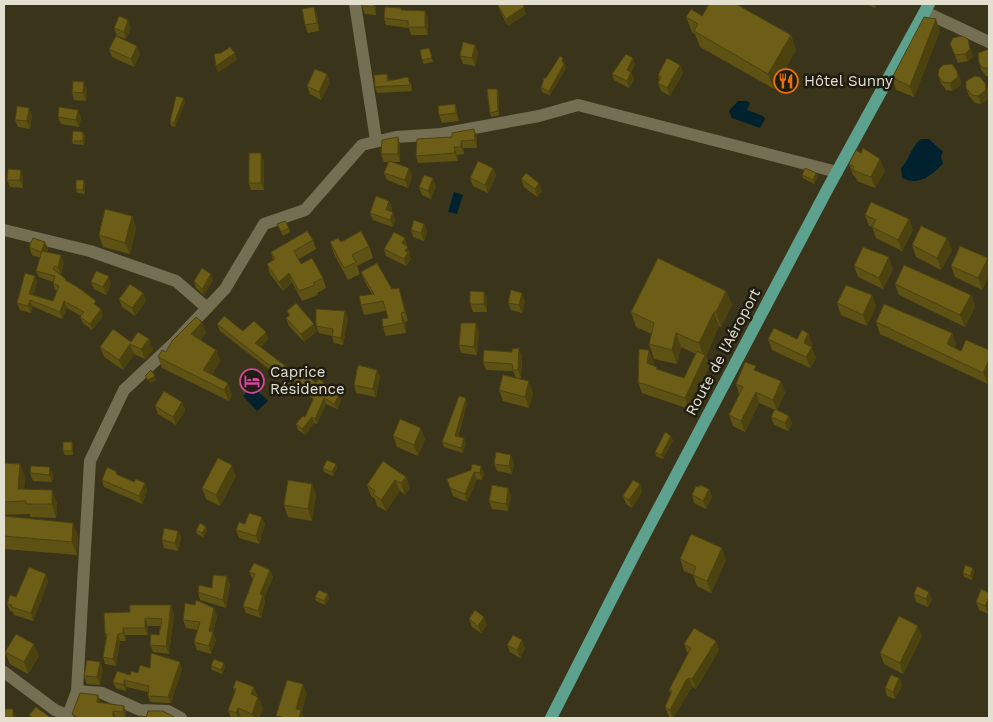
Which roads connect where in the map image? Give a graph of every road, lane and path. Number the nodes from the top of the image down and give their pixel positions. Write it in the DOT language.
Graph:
graph roads {
  1 [pos="355,4"];
  2 [pos="927,8"];
  3 [pos="989,42"];
  4 [pos="376,140"];
  5 [pos="837,172"];
  6 [pos="4,230"];
  7 [pos="207,308"];
  8 [pos="4,672"];
  9 [pos="76,691"];
  10 [pos="67,716"];
  11 [pos="181,718"];
  12 [pos="552,718"];
  1 -- 4 [label="street"];
  2 -- 3 [label="street"];
  2 -- 5 [label="main road, Route de l'Aéroport"];
  4 -- 5 [label="street"];
  4 -- 7 [label="street"];
  5 -- 12 [label="main road, Route de l'Aéroport"];
  6 -- 7 [label="street"];
  7 -- 9 [label="street"];
  8 -- 10 [label="street"];
  9 -- 10 [label="street"];
  9 -- 11 [label="street"];
}
